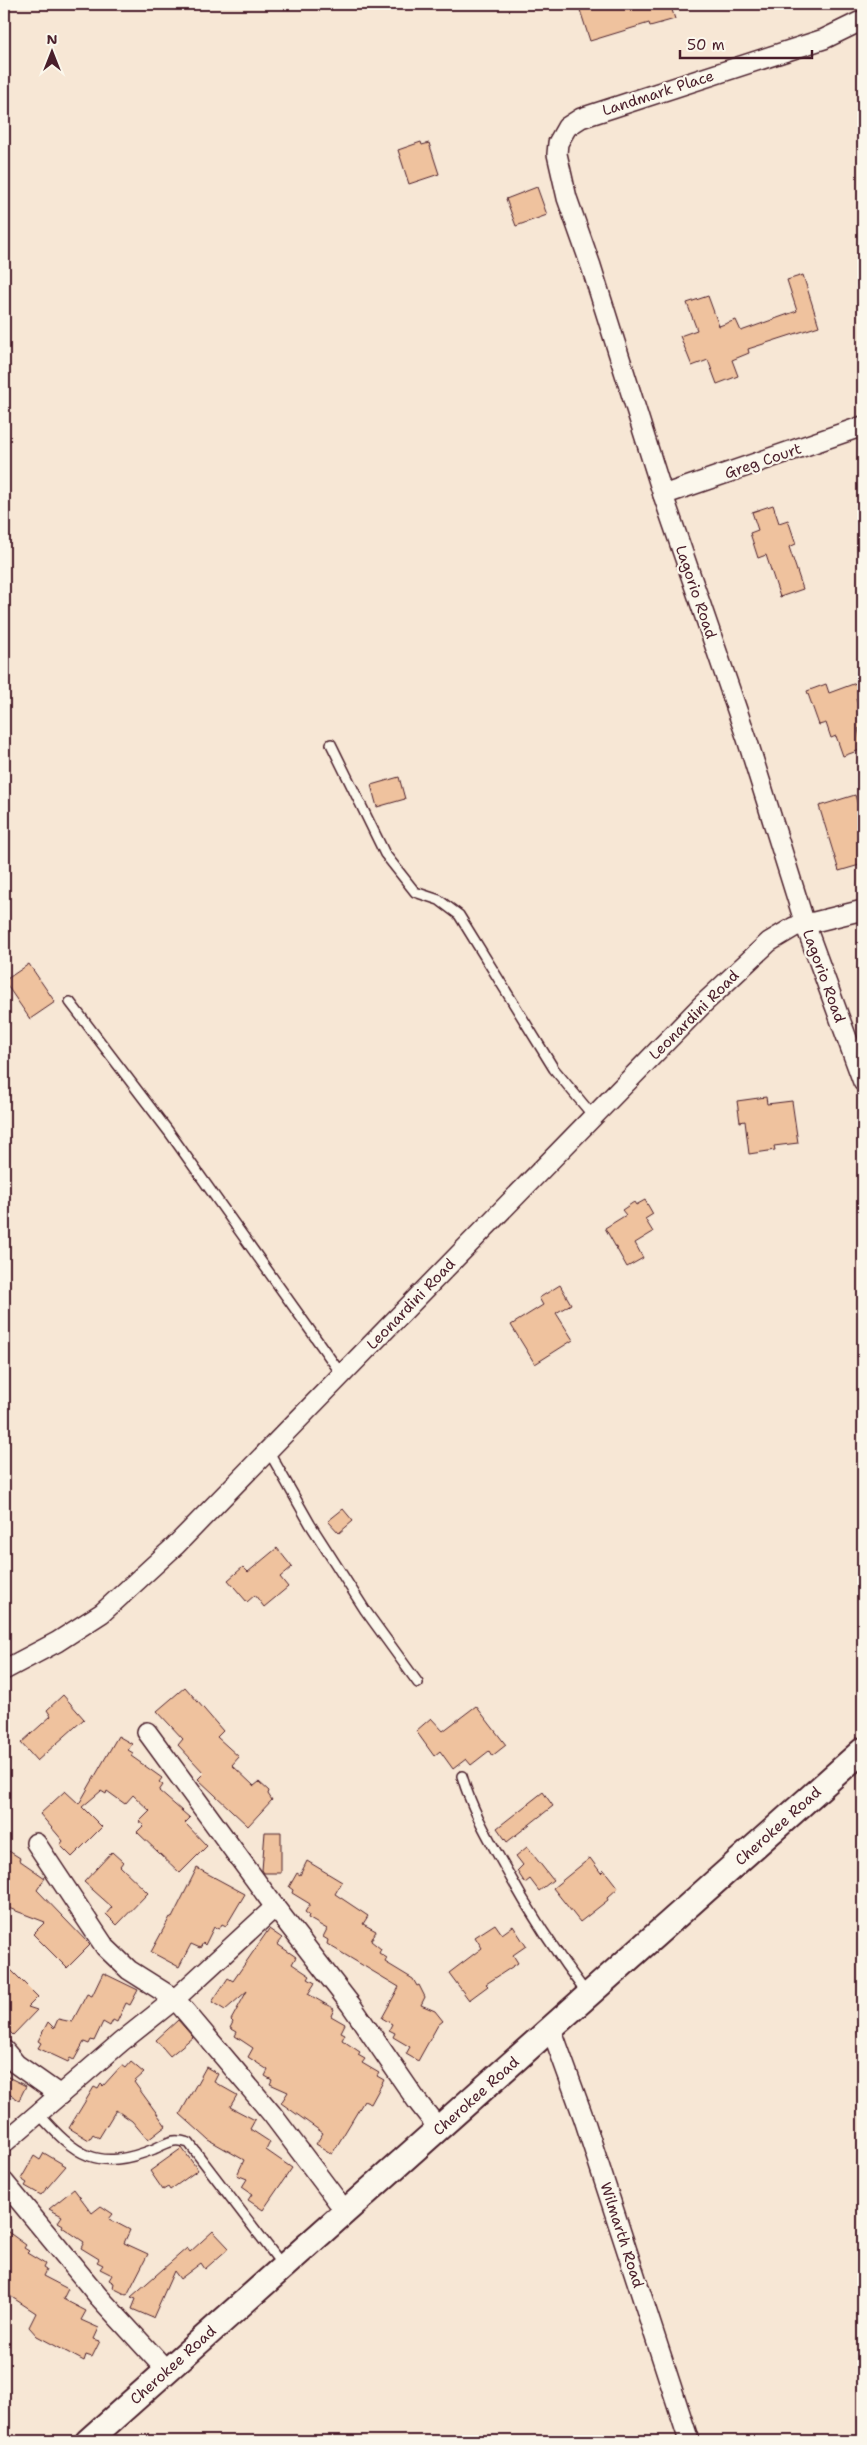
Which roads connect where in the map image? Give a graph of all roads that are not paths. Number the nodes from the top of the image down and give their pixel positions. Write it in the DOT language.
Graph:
graph roads {
  1 [pos="863,20"];
  2 [pos="592,114"];
  3 [pos="863,426"];
  4 [pos="664,495"];
  5 [pos="331,744"];
  6 [pos="863,910"];
  7 [pos="805,924"];
  8 [pos="70,1002"];
  9 [pos="863,1082"];
  10 [pos="594,1117"];
  11 [pos="342,1375"];
  12 [pos="268,1450"];
  13 [pos="4,1670"];
  14 [pos="418,1683"];
  15 [pos="147,1732"];
  16 [pos="863,1750"];
  17 [pos="462,1776"];
  18 [pos="36,1844"];
  19 [pos="275,1907"];
  20 [pos="588,1996"];
  21 [pos="175,1999"];
  22 [pos="550,2031"];
  23 [pos="4,2050"];
  24 [pos="60,2095"];
  25 [pos="38,2114"];
  26 [pos="439,2129"];
  27 [pos="4,2143"];
  28 [pos="4,2182"];
  29 [pos="346,2211"];
  30 [pos="283,2266"];
  31 [pos="167,2371"];
  32 [pos="88,2441"];
  33 [pos="689,2441"];
  1 -- 2 [label="street, Landmark Place"];
  2 -- 4 [label="street, Lagorio Road"];
  3 -- 4 [label="street, Greg Court"];
  4 -- 7 [label="street, Lagorio Road"];
  5 -- 10 [label="lane"];
  6 -- 7 [label="street, Leonardini Road"];
  7 -- 9 [label="street, Lagorio Road"];
  7 -- 10 [label="street, Leonardini Road"];
  8 -- 11 [label="lane"];
  10 -- 11 [label="street, Leonardini Road"];
  11 -- 12 [label="street, Leonardini Road"];
  12 -- 13 [label="street, Leonardini Road"];
  12 -- 14 [label="lane"];
  15 -- 19 [label="street"];
  16 -- 20 [label="street, Cherokee Road"];
  17 -- 20 [label="lane"];
  18 -- 21 [label="street"];
  19 -- 21 [label="street"];
  19 -- 26 [label="street"];
  20 -- 22 [label="street, Cherokee Road"];
  21 -- 24 [label="street"];
  21 -- 29 [label="street"];
  22 -- 26 [label="street, Cherokee Road"];
  22 -- 33 [label="street, Wilmarth Road"];
  23 -- 24 [label="street"];
  24 -- 25 [label="street"];
  25 -- 27 [label="street"];
  25 -- 30 [label="lane"];
  26 -- 29 [label="street, Cherokee Road"];
  28 -- 31 [label="street"];
  29 -- 30 [label="street, Cherokee Road"];
  30 -- 31 [label="street, Cherokee Road"];
  31 -- 32 [label="street, Cherokee Road"];
}
